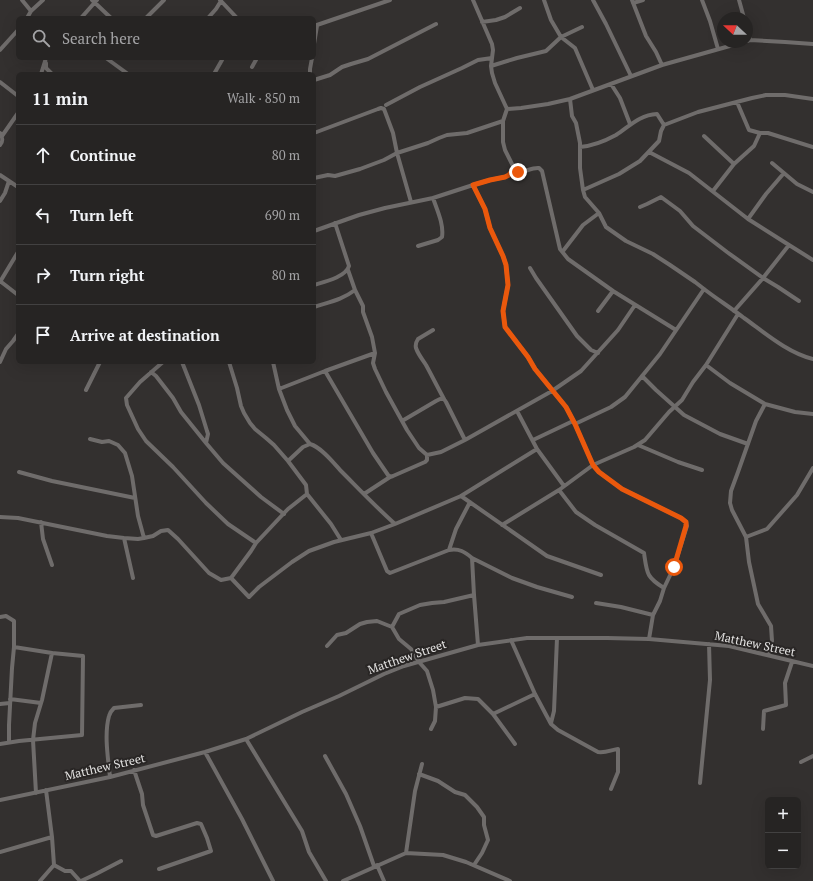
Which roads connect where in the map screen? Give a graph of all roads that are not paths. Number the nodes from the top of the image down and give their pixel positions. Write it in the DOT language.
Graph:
graph roads {
  1 [pos="22,0"];
  2 [pos="43,0"];
  3 [pos="164,0"];
  4 [pos="390,0"];
  5 [pos="473,0"];
  6 [pos="544,0"];
  7 [pos="593,0"];
  8 [pos="643,0"];
  9 [pos="702,0"];
  10 [pos="739,0"];
  11 [pos="95,1"];
  12 [pos="221,1"];
  13 [pos="633,2"];
  14 [pos="520,8"];
  15 [pos="31,11"];
  16 [pos="742,12"];
  17 [pos="28,16"];
  18 [pos="83,16"];
  19 [pos="109,16"];
  20 [pos="148,16"];
  21 [pos="210,16"];
  22 [pos="235,16"];
  23 [pos="482,22"];
  24 [pos="436,24"];
  25 [pos="316,26"];
  26 [pos="582,27"];
  27 [pos="16,32"];
  28 [pos="561,37"];
  29 [pos="753,41"];
  30 [pos="813,44"];
  31 [pos="722,48"];
  32 [pos="718,49"];
  33 [pos="0,50"];
  34 [pos="492,58"];
  35 [pos="46,60"];
  36 [pos="46,60"];
  37 [pos="109,60"];
  38 [pos="221,60"];
  39 [pos="256,60"];
  40 [pos="312,60"];
  41 [pos="662,65"];
  42 [pos="491,66"];
  43 [pos="252,68"];
  44 [pos="42,72"];
  45 [pos="50,72"];
  46 [pos="125,72"];
  47 [pos="215,72"];
  48 [pos="310,72"];
  49 [pos="631,76"];
  50 [pos="316,79"];
  51 [pos="0,82"];
  52 [pos="611,84"];
  53 [pos="593,90"];
  54 [pos="16,94"];
  55 [pos="570,99"];
  56 [pos="813,99"];
  57 [pos="737,102"];
  58 [pos="386,105"];
  59 [pos="507,109"];
  60 [pos="16,116"];
  61 [pos="503,121"];
  62 [pos="630,124"];
  63 [pos="664,125"];
  64 [pos="316,132"];
  65 [pos="760,133"];
  66 [pos="1,135"];
  67 [pos="704,136"];
  68 [pos="0,145"];
  69 [pos="813,146"];
  70 [pos="580,147"];
  71 [pos="649,152"];
  72 [pos="397,153"];
  73 [pos="772,163"];
  74 [pos="734,164"];
  75 [pos="512,171"];
  76 [pos="784,173"];
  77 [pos="0,175"];
  78 [pos="316,178"];
  79 [pos="8,181"];
  80 [pos="473,185"];
  81 [pos="16,186"];
  82 [pos="583,190"];
  83 [pos="713,191"];
  84 [pos="813,192"];
  85 [pos="433,198"];
  86 [pos="0,201"];
  87 [pos="411,202"];
  88 [pos="640,207"];
  89 [pos="599,213"];
  90 [pos="748,219"];
  91 [pos="335,223"];
  92 [pos="316,230"];
  93 [pos="789,245"];
  94 [pos="418,246"];
  95 [pos="563,252"];
  96 [pos="16,255"];
  97 [pos="813,260"];
  98 [pos="530,268"];
  99 [pos="348,270"];
  100 [pos="763,278"];
  101 [pos="0,282"];
  102 [pos="316,284"];
  103 [pos="704,289"];
  104 [pos="355,290"];
  105 [pos="614,290"];
  106 [pos="16,294"];
  107 [pos="799,301"];
  108 [pos="635,304"];
  109 [pos="316,306"];
  110 [pos="598,311"];
  111 [pos="734,311"];
  112 [pos="738,314"];
  113 [pos="433,330"];
  114 [pos="676,330"];
  115 [pos="16,336"];
  116 [pos="375,353"];
  117 [pos="598,353"];
  118 [pos="813,359"];
  119 [pos="0,362"];
  120 [pos="99,364"];
  121 [pos="161,364"];
  122 [pos="183,364"];
  123 [pos="230,364"];
  124 [pos="273,364"];
  125 [pos="706,365"];
  126 [pos="325,371"];
  127 [pos="151,372"];
  128 [pos="642,376"];
  129 [pos="279,389"];
  130 [pos="86,390"];
  131 [pos="552,391"];
  132 [pos="444,400"];
  133 [pos="765,404"];
  134 [pos="675,407"];
  135 [pos="517,411"];
  136 [pos="813,414"];
  137 [pos="402,421"];
  138 [pos="574,423"];
  139 [pos="90,439"];
  140 [pos="465,440"];
  141 [pos="533,440"];
  142 [pos="206,443"];
  143 [pos="310,444"];
  144 [pos="748,444"];
  145 [pos="638,445"];
  146 [pos="537,449"];
  147 [pos="427,454"];
  148 [pos="288,461"];
  149 [pos="593,465"];
  150 [pos="813,468"];
  151 [pos="702,470"];
  152 [pos="19,472"];
  153 [pos="390,477"];
  154 [pos="564,486"];
  155 [pos="559,490"];
  156 [pos="307,494"];
  157 [pos="364,494"];
  158 [pos="461,496"];
  159 [pos="135,498"];
  160 [pos="470,502"];
  161 [pos="284,514"];
  162 [pos="0,517"];
  163 [pos="41,522"];
  164 [pos="395,524"];
  165 [pos="502,525"];
  166 [pos="371,533"];
  167 [pos="746,537"];
  168 [pos="124,538"];
  169 [pos="144,538"];
  170 [pos="341,540"];
  171 [pos="256,543"];
  172 [pos="449,550"];
  173 [pos="472,558"];
  174 [pos="52,565"];
  175 [pos="601,575"];
  176 [pos="133,578"];
  177 [pos="230,578"];
  178 [pos="664,588"];
  179 [pos="474,596"];
  180 [pos="572,597"];
  181 [pos="596,603"];
  182 [pos="653,615"];
  183 [pos="0,617"];
  184 [pos="392,627"];
  185 [pos="557,638"];
  186 [pos="649,639"];
  187 [pos="511,640"];
  188 [pos="710,644"];
  189 [pos="327,646"];
  190 [pos="478,646"];
  191 [pos="14,647"];
  192 [pos="52,653"];
  193 [pos="769,655"];
  194 [pos="419,662"];
  195 [pos="792,662"];
  196 [pos="813,666"];
  197 [pos="535,694"];
  198 [pos="10,701"];
  199 [pos="41,703"];
  200 [pos="0,704"];
  201 [pos="141,705"];
  202 [pos="436,707"];
  203 [pos="493,714"];
  204 [pos="551,724"];
  205 [pos="431,729"];
  206 [pos="763,729"];
  207 [pos="246,739"];
  208 [pos="33,740"];
  209 [pos="9,742"];
  210 [pos="0,744"];
  211 [pos="515,744"];
  212 [pos="205,752"];
  213 [pos="325,756"];
  214 [pos="813,756"];
  215 [pos="801,762"];
  216 [pos="422,764"];
  217 [pos="134,770"];
  218 [pos="419,774"];
  219 [pos="110,777"];
  220 [pos="700,783"];
  221 [pos="46,790"];
  222 [pos="611,790"];
  223 [pos="36,793"];
  224 [pos="0,800"];
  225 [pos="52,837"];
  226 [pos="0,852"];
  227 [pos="406,853"];
  228 [pos="120,861"];
  229 [pos="54,865"];
  230 [pos="376,866"];
  231 [pos="474,866"];
  232 [pos="159,869"];
  233 [pos="40,881"];
  234 [pos="81,881"];
  235 [pos="273,881"];
  236 [pos="326,881"];
  237 [pos="343,881"];
  238 [pos="384,881"];
  239 [pos="510,881"];
  1 -- 15 [label="street"];
  2 -- 15 [label="street"];
  3 -- 20 [label="street"];
  4 -- 25 [label="street"];
  5 -- 23 [label="street"];
  6 -- 28 [label="street"];
  7 -- 49 [label="street"];
  8 -- 13 [label="street"];
  9 -- 32 [label="street"];
  10 -- 16 [label="street"];
  11 -- 18 [label="street"];
  11 -- 19 [label="street"];
  12 -- 21 [label="street"];
  12 -- 22 [label="street"];
  13 -- 41 [label="street"];
  14 -- 23 [label="street"];
  15 -- 17 [label="street"];
  23 -- 34 [label="street"];
  24 -- 50 [label="street"];
  26 -- 28 [label="street"];
  27 -- 33 [label="street"];
  28 -- 42 [label="street"];
  28 -- 53 [label="street"];
  29 -- 30 [label="street"];
  31 -- 32 [label="street"];
  32 -- 41 [label="street"];
  34 -- 42 [label="street"];
  34 -- 58 [label="street"];
  35 -- 44 [label="street"];
  36 -- 45 [label="street"];
  37 -- 46 [label="street"];
  38 -- 47 [label="street"];
  39 -- 43 [label="street"];
  40 -- 48 [label="street"];
  41 -- 49 [label="street"];
  42 -- 59 [label="street"];
  49 -- 52 [label="street"];
  51 -- 54 [label="street"];
  52 -- 53 [label="street"];
  52 -- 62 [label="street"];
  53 -- 55 [label="street"];
  55 -- 59 [label="street"];
  55 -- 70 [label="street"];
  56 -- 57 [label="street"];
  57 -- 63 [label="street"];
  57 -- 65 [label="street"];
  59 -- 61 [label="street"];
  60 -- 66 [label="street"];
  61 -- 72 [label="street"];
  61 -- 75 [label="street"];
  62 -- 63 [label="street"];
  62 -- 70 [label="street"];
  63 -- 71 [label="street"];
  64 -- 72 [label="street"];
  65 -- 69 [label="street"];
  65 -- 74 [label="street"];
  66 -- 68 [label="street"];
  67 -- 74 [label="street"];
  70 -- 82 [label="street"];
  71 -- 82 [label="street"];
  71 -- 83 [label="street"];
  72 -- 78 [label="street"];
  72 -- 87 [label="street"];
  73 -- 76 [label="street"];
  74 -- 83 [label="street"];
  75 -- 80 [label="street"];
  75 -- 95 [label="street"];
  76 -- 84 [label="street"];
  76 -- 90 [label="street"];
  77 -- 79 [label="street"];
  79 -- 81 [label="street"];
  79 -- 86 [label="street"];
  80 -- 85 [label="street"];
  80 -- 131 [label="street"];
  82 -- 89 [label="street"];
  83 -- 90 [label="street"];
  85 -- 87 [label="street"];
  85 -- 94 [label="street"];
  87 -- 91 [label="street"];
  88 -- 100 [label="street"];
  89 -- 95 [label="street"];
  89 -- 103 [label="street"];
  90 -- 93 [label="street"];
  91 -- 92 [label="street"];
  91 -- 99 [label="street"];
  93 -- 97 [label="street"];
  93 -- 100 [label="street"];
  95 -- 105 [label="street"];
  96 -- 101 [label="street"];
  98 -- 117 [label="street"];
  99 -- 102 [label="street"];
  99 -- 104 [label="street"];
  100 -- 107 [label="street"];
  100 -- 111 [label="street"];
  101 -- 106 [label="street"];
  103 -- 111 [label="street"];
  103 -- 114 [label="street"];
  104 -- 109 [label="street"];
  104 -- 116 [label="street"];
  105 -- 108 [label="street"];
  105 -- 110 [label="street"];
  108 -- 114 [label="street"];
  108 -- 117 [label="street"];
  111 -- 112 [label="street"];
  112 -- 118 [label="street"];
  112 -- 125 [label="street"];
  113 -- 132 [label="street"];
  114 -- 128 [label="street"];
  115 -- 119 [label="street"];
  116 -- 126 [label="street"];
  116 -- 137 [label="street"];
  117 -- 131 [label="street"];
  120 -- 130 [label="street"];
  121 -- 127 [label="street"];
  122 -- 142 [label="street"];
  123 -- 148 [label="street"];
  124 -- 129 [label="street"];
  125 -- 133 [label="street"];
  125 -- 134 [label="street"];
  126 -- 129 [label="street"];
  126 -- 153 [label="street"];
  127 -- 142 [label="street"];
  127 -- 171 [label="street"];
  128 -- 134 [label="street"];
  128 -- 138 [label="street"];
  129 -- 143 [label="street"];
  131 -- 135 [label="street"];
  131 -- 138 [label="street"];
  132 -- 137 [label="street"];
  132 -- 140 [label="street"];
  133 -- 136 [label="street"];
  133 -- 144 [label="street"];
  134 -- 144 [label="street"];
  134 -- 145 [label="street"];
  135 -- 140 [label="street"];
  135 -- 141 [label="street"];
  137 -- 147 [label="street"];
  138 -- 141 [label="street"];
  138 -- 149 [label="street"];
  139 -- 159 [label="street"];
  140 -- 147 [label="street"];
  141 -- 146 [label="street"];
  142 -- 161 [label="street"];
  143 -- 148 [label="street"];
  143 -- 157 [label="street"];
  144 -- 167 [label="street"];
  145 -- 149 [label="street"];
  145 -- 151 [label="street"];
  146 -- 154 [label="street"];
  146 -- 158 [label="street"];
  147 -- 153 [label="street"];
  148 -- 156 [label="street"];
  149 -- 154 [label="street"];
  149 -- 178 [label="street"];
  150 -- 167 [label="street"];
  152 -- 159 [label="street"];
  153 -- 157 [label="street"];
  154 -- 155 [label="street"];
  155 -- 165 [label="street"];
  155 -- 178 [label="street"];
  156 -- 161 [label="street"];
  156 -- 170 [label="street"];
  157 -- 164 [label="street"];
  158 -- 160 [label="street"];
  158 -- 164 [label="street"];
  159 -- 169 [label="street"];
  160 -- 165 [label="street"];
  160 -- 172 [label="street"];
  161 -- 171 [label="street"];
  162 -- 163 [label="street"];
  163 -- 168 [label="street"];
  163 -- 174 [label="street"];
  164 -- 166 [label="street"];
  165 -- 175 [label="street"];
  166 -- 170 [label="street"];
  166 -- 172 [label="street"];
  167 -- 193 [label="street"];
  168 -- 169 [label="street"];
  168 -- 176 [label="street"];
  169 -- 177 [label="street"];
  170 -- 177 [label="street"];
  171 -- 177 [label="street"];
  172 -- 173 [label="street"];
  173 -- 179 [label="street"];
  173 -- 180 [label="street"];
  178 -- 182 [label="street"];
  179 -- 184 [label="street"];
  179 -- 190 [label="street"];
  181 -- 182 [label="street"];
  182 -- 186 [label="street"];
  183 -- 191 [label="street"];
  184 -- 189 [label="street"];
  184 -- 194 [label="street"];
  185 -- 186 [label="street, Matthew Street"];
  185 -- 187 [label="street, Matthew Street"];
  185 -- 204 [label="street"];
  186 -- 188 [label="street, Matthew Street"];
  187 -- 190 [label="street, Matthew Street"];
  187 -- 197 [label="street"];
  188 -- 193 [label="street, Matthew Street"];
  188 -- 220 [label="street"];
  190 -- 194 [label="street, Matthew Street"];
  191 -- 192 [label="street"];
  191 -- 198 [label="street"];
  192 -- 199 [label="street"];
  192 -- 208 [label="street"];
  193 -- 195 [label="street, Matthew Street"];
  194 -- 202 [label="street"];
  194 -- 207 [label="street, Matthew Street"];
  195 -- 196 [label="street, Matthew Street"];
  195 -- 206 [label="street"];
  197 -- 203 [label="street"];
  197 -- 204 [label="street"];
  198 -- 199 [label="street"];
  198 -- 200 [label="street"];
  198 -- 209 [label="street"];
  199 -- 208 [label="street"];
  201 -- 219 [label="street"];
  202 -- 203 [label="street"];
  202 -- 205 [label="street"];
  203 -- 211 [label="street"];
  204 -- 222 [label="street"];
  207 -- 212 [label="street, Matthew Street"];
  207 -- 236 [label="street"];
  208 -- 209 [label="street"];
  208 -- 223 [label="street"];
  209 -- 210 [label="street"];
  212 -- 217 [label="street, Matthew Street"];
  212 -- 235 [label="street"];
  213 -- 230 [label="street"];
  214 -- 215 [label="street"];
  216 -- 218 [label="street"];
  217 -- 219 [label="street, Matthew Street"];
  217 -- 232 [label="street"];
  218 -- 227 [label="street"];
  218 -- 231 [label="street"];
  219 -- 221 [label="street, Matthew Street"];
  221 -- 223 [label="street, Matthew Street"];
  221 -- 225 [label="street"];
  223 -- 224 [label="street, Matthew Street"];
  225 -- 226 [label="street"];
  225 -- 229 [label="street"];
  227 -- 230 [label="street"];
  227 -- 231 [label="street"];
  228 -- 234 [label="street"];
  229 -- 233 [label="street"];
  229 -- 234 [label="street"];
  230 -- 237 [label="street"];
  230 -- 238 [label="street"];
  231 -- 239 [label="street"];
}
